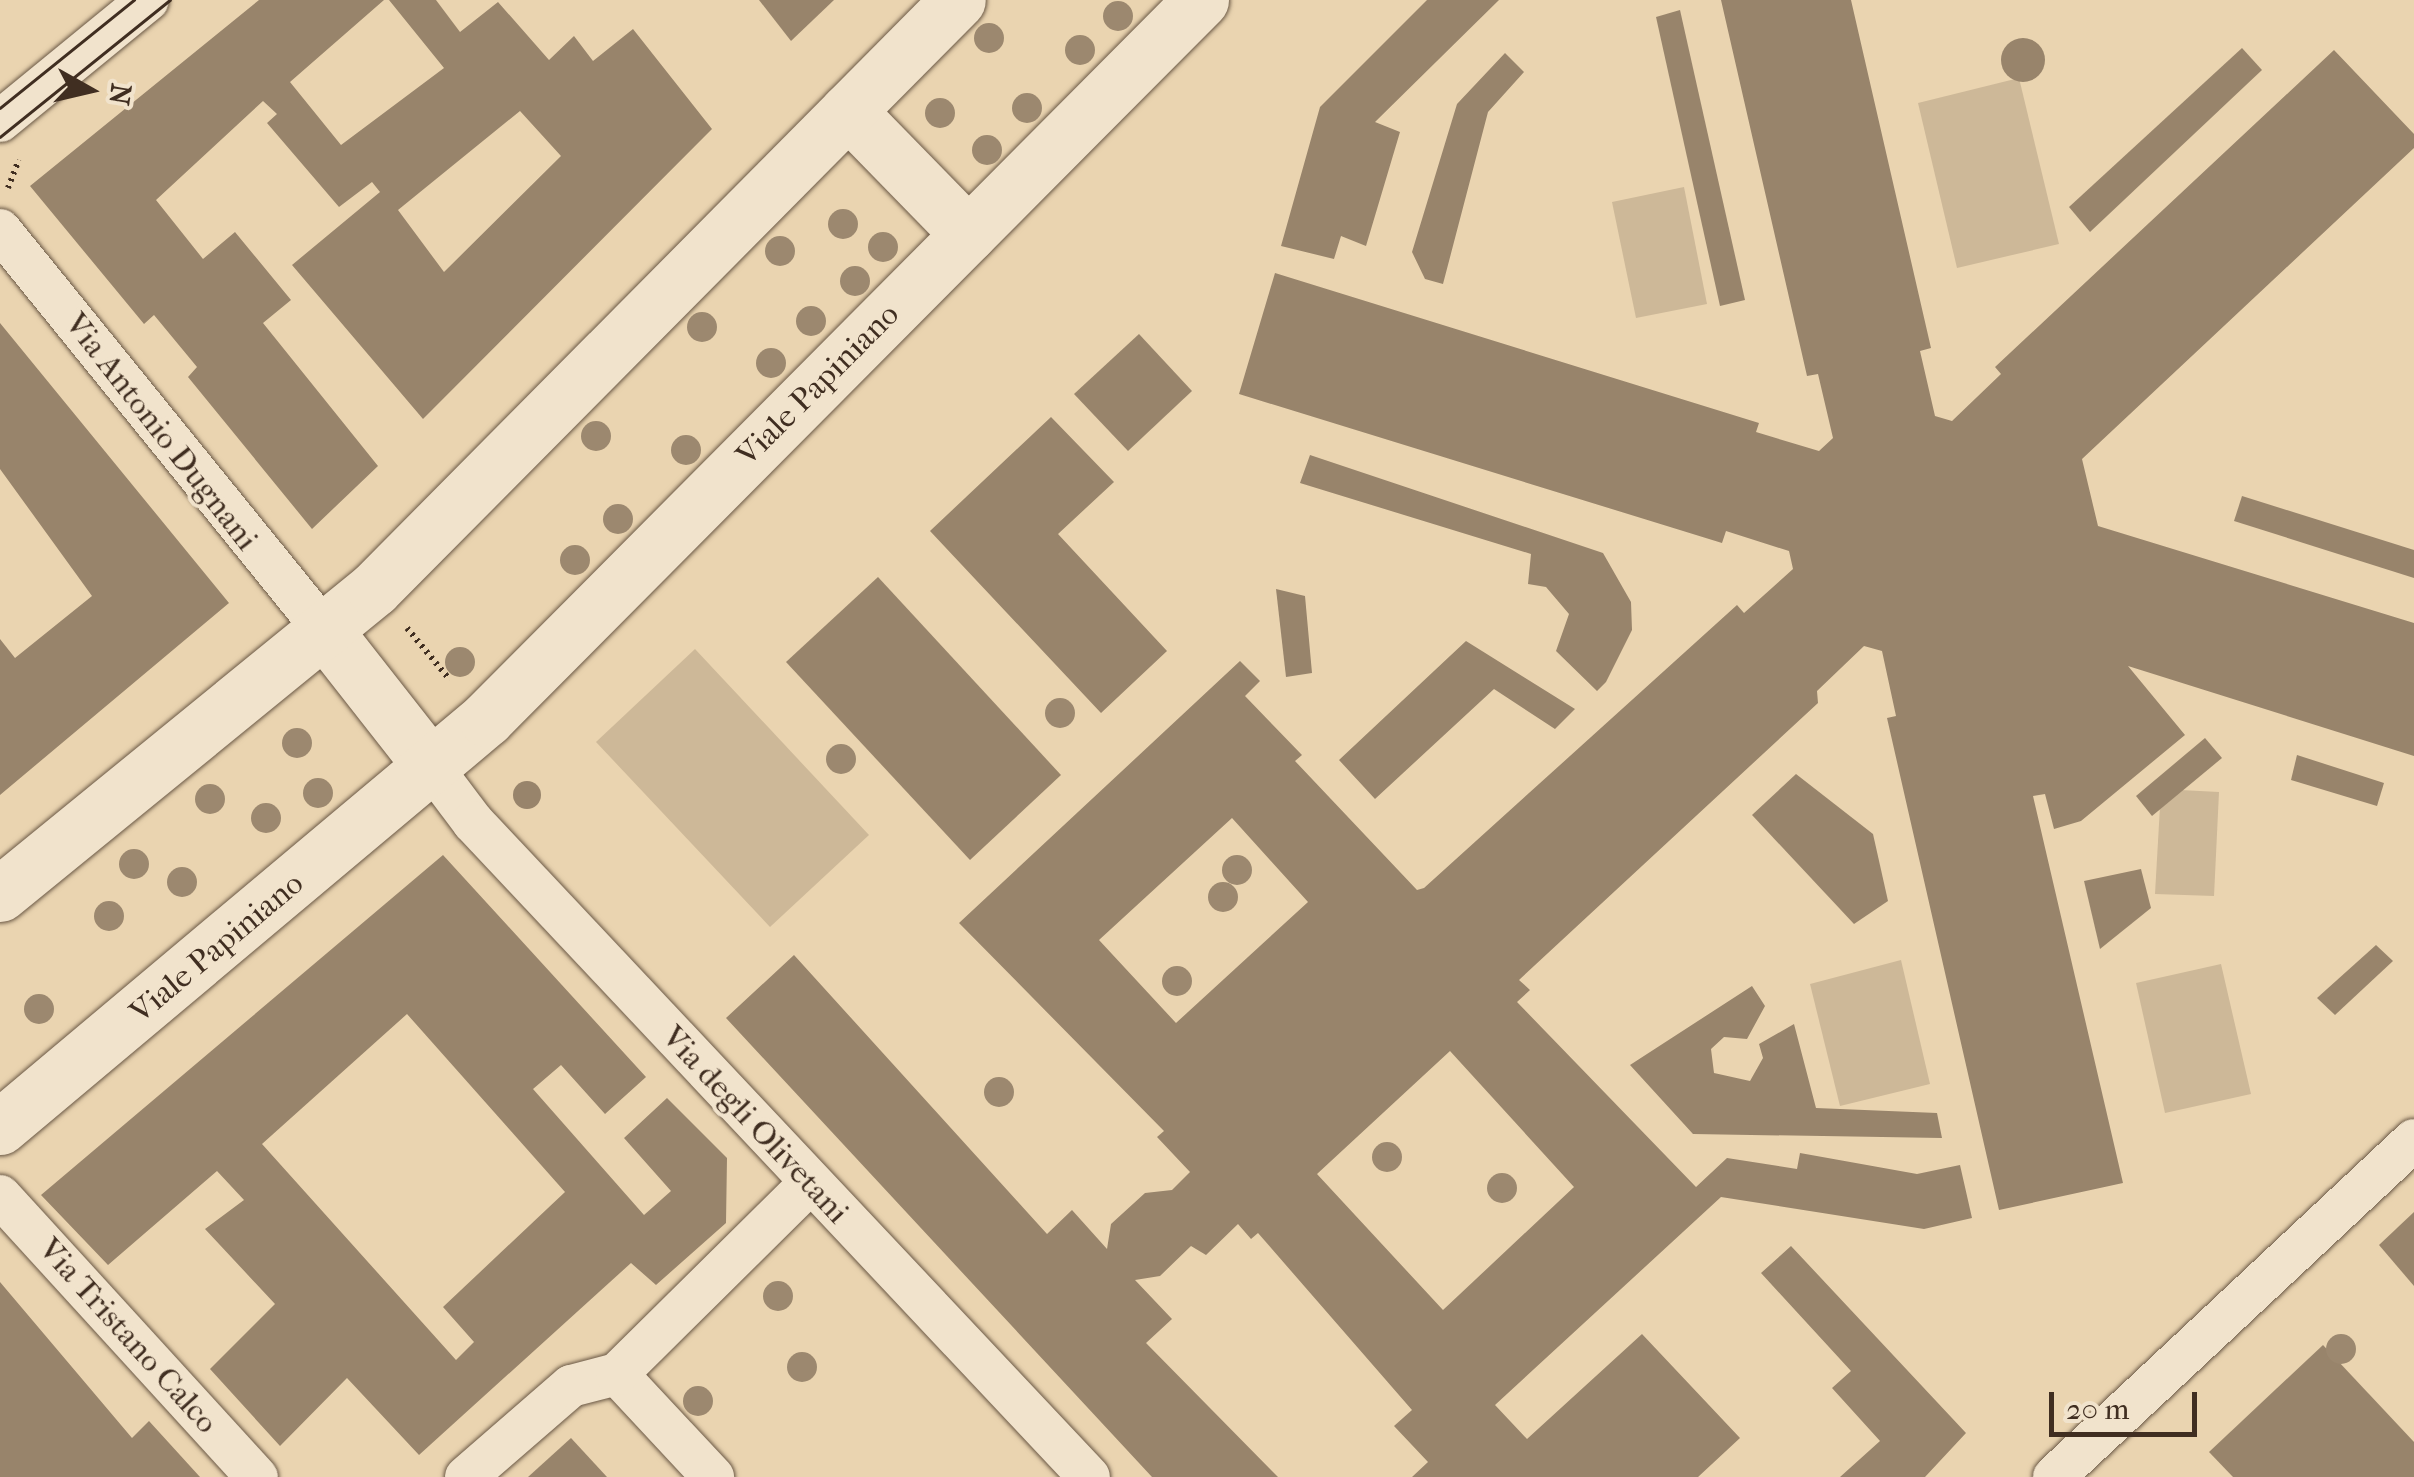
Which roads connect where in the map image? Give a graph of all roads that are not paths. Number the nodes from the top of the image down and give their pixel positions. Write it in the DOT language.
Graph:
graph roads {
  1 [pos="148,0"];
  2 [pos="958,0"];
  3 [pos="1200,0"];
  4 [pos="848,111"];
  5 [pos="0,121"];
  6 [pos="0,230"];
  7 [pos="968,234"];
  8 [pos="324,631"];
  9 [pos="430,765"];
  10 [pos="0,894"];
  11 [pos="0,1127"];
  12 [pos="2414,1140"];
  13 [pos="809,1184"];
  14 [pos="0,1196"];
  15 [pos="617,1374"];
  16 [pos="257,1477"];
  17 [pos="466,1477"];
  18 [pos="713,1477"];
  19 [pos="1088,1477"];
  20 [pos="2054,1477"];
  1 -- 5 [label="street"];
  2 -- 4 [label="main road"];
  3 -- 7 [label="main road, Viale Papiniano"];
  4 -- 7 [label="main road"];
  4 -- 8 [label="main road"];
  6 -- 8 [label="street, Via Antonio Dugnani"];
  7 -- 9 [label="main road, Viale Papiniano"];
  8 -- 9 [label="main road"];
  8 -- 10 [label="main road"];
  9 -- 11 [label="main road, Viale Papiniano"];
  9 -- 13 [label="street, Via degli Olivetani"];
  12 -- 20 [label="street"];
  13 -- 15 [label="street"];
  13 -- 19 [label="street, Via degli Olivetani"];
  14 -- 16 [label="street, Via Tristano Calco"];
  15 -- 17 [label="street"];
  15 -- 18 [label="street"];
}
